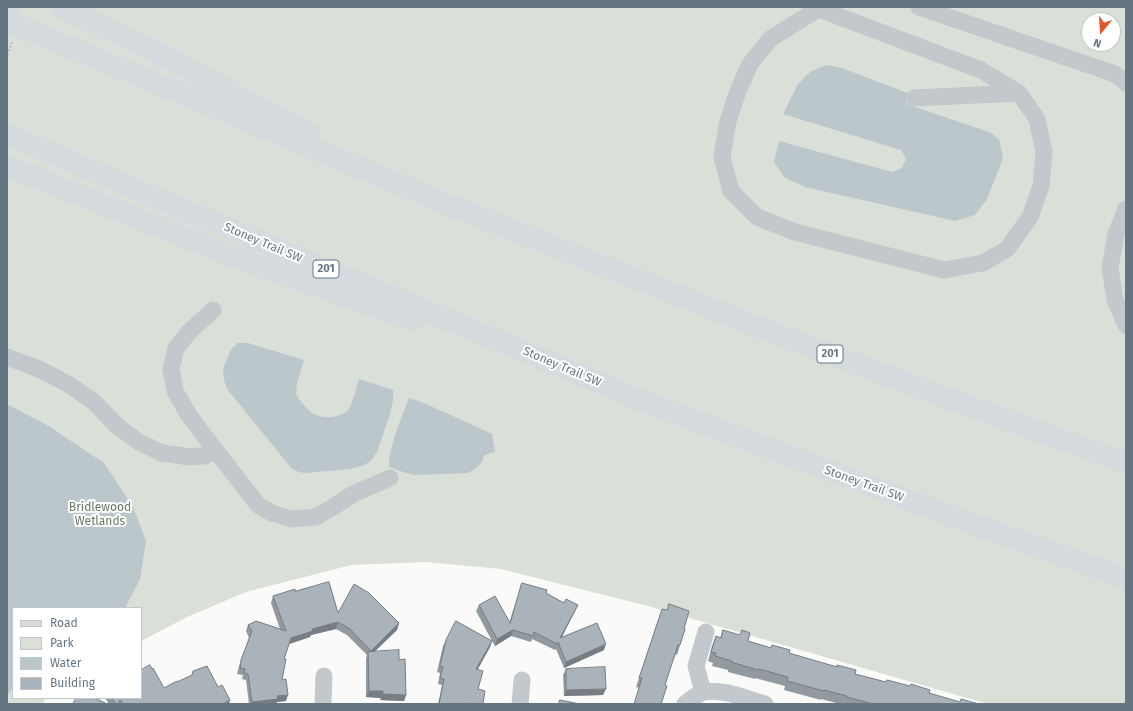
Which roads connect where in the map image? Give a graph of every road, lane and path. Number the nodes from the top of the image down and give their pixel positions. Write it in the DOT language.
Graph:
graph roads {
  1 [pos="61,7"];
  2 [pos="919,7"];
  3 [pos="820,8"];
  4 [pos="7,21"];
  5 [pos="1126,83"];
  6 [pos="1019,93"];
  7 [pos="914,98"];
  8 [pos="7,134"];
  9 [pos="7,166"];
  10 [pos="449,206"];
  11 [pos="1126,209"];
  12 [pos="213,310"];
  13 [pos="1126,325"];
  14 [pos="7,357"];
  15 [pos="645,402"];
  16 [pos="215,449"];
  17 [pos="1126,463"];
  18 [pos="390,478"];
  19 [pos="1126,578"];
  20 [pos="706,632"];
  21 [pos="324,676"];
  22 [pos="522,680"];
  23 [pos="703,692"];
  24 [pos="323,704"];
  25 [pos="520,704"];
  26 [pos="685,704"];
  27 [pos="765,704"];
  1 -- 10 [label="highway"];
  2 -- 5 [label="street"];
  3 -- 6 [label="street"];
  3 -- 6 [label="street"];
  4 -- 10 [label="highway, 201"];
  6 -- 7 [label="street"];
  8 -- 15 [label="highway, Stoney Trail SW / 201"];
  9 -- 15 [label="highway"];
  10 -- 17 [label="highway, 201"];
  11 -- 13 [label="street"];
  12 -- 16 [label="street"];
  14 -- 16 [label="street"];
  15 -- 19 [label="highway, Stoney Trail SW / 201"];
  16 -- 18 [label="street"];
  20 -- 23 [label="street"];
  21 -- 24 [label="street"];
  22 -- 25 [label="street"];
  23 -- 26 [label="street"];
  23 -- 27 [label="street"];
}
